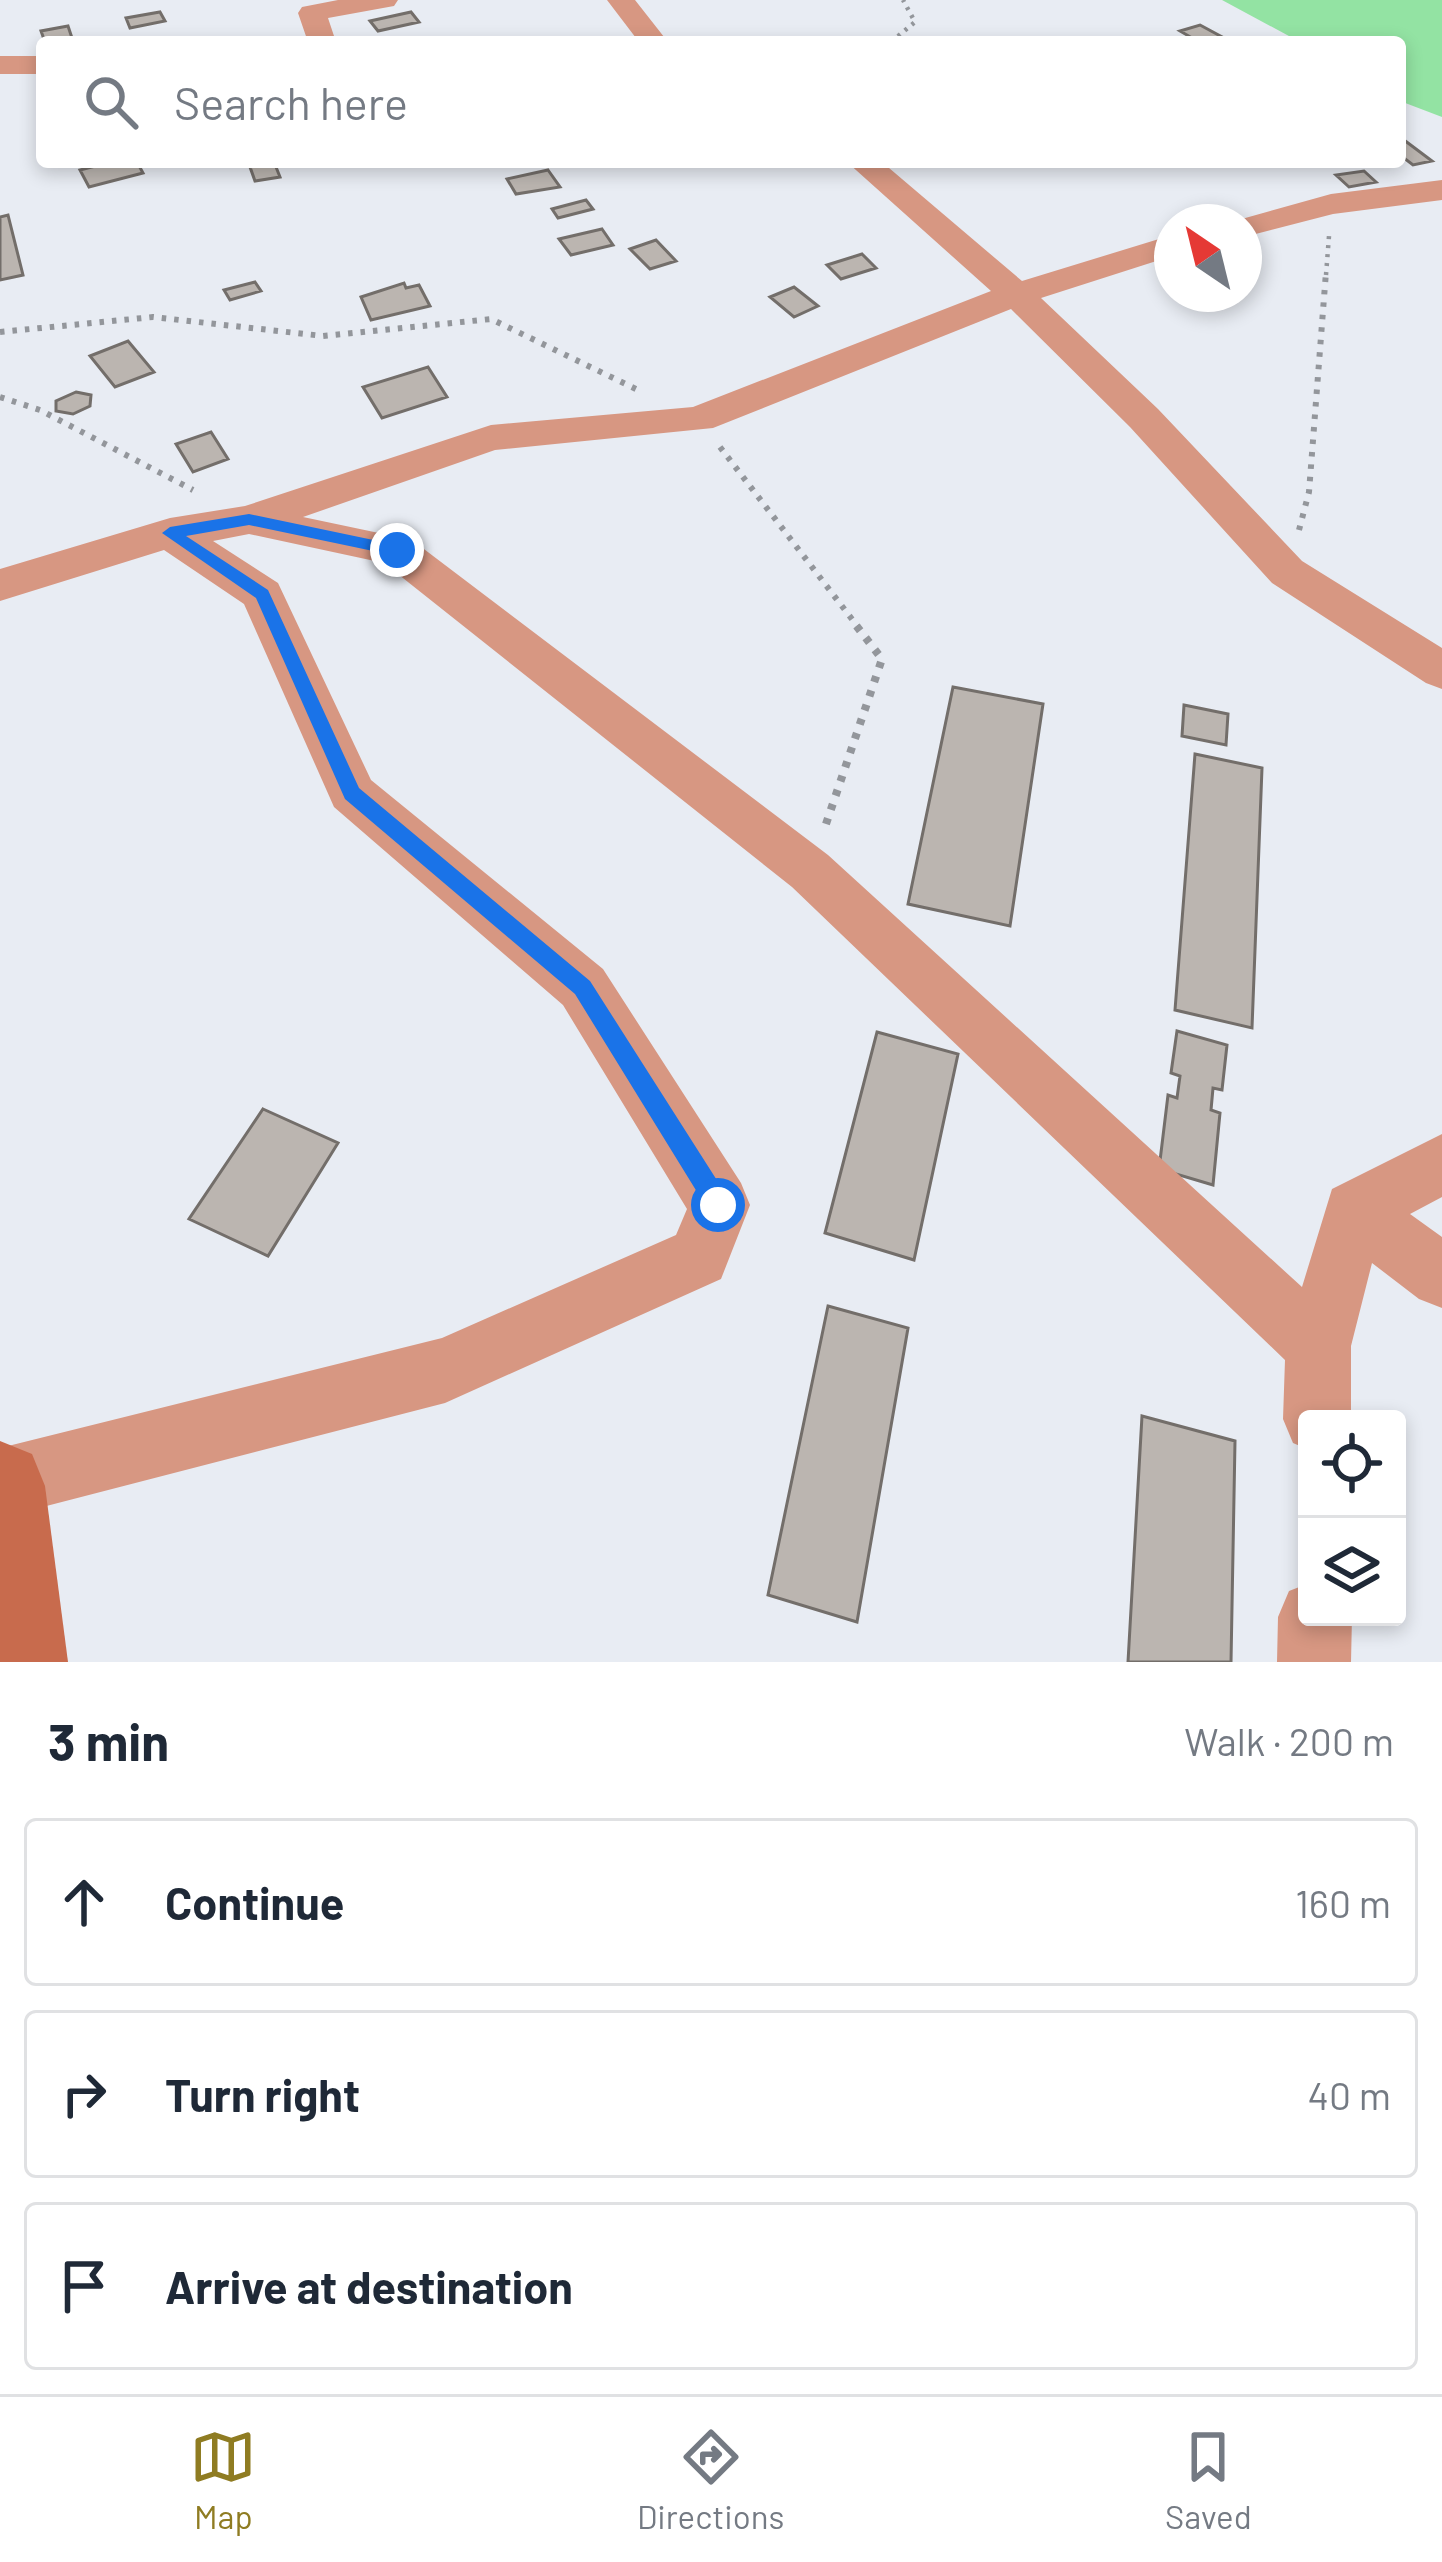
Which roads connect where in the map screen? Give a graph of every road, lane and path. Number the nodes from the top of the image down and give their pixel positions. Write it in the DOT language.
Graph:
graph roads {
  1 [pos="384,0"];
  2 [pos="621,0"];
  3 [pos="903,0"];
  4 [pos="320,36"];
  5 [pos="649,36"];
  6 [pos="898,36"];
  7 [pos="0,65"];
  8 [pos="36,65"];
  9 [pos="870,168"];
  10 [pos="1442,190"];
  11 [pos="1331,204"];
  12 [pos="1262,222"];
  13 [pos="1154,251"];
  14 [pos="1016,294"];
  15 [pos="0,398"];
  16 [pos="249,520"];
  17 [pos="170,533"];
  18 [pos="1287,572"];
  19 [pos="0,585"];
  20 [pos="1442,671"];
  21 [pos="1442,1164"];
  22 [pos="1354,1211"];
  23 [pos="1442,1276"];
  24 [pos="1318,1346"];
  25 [pos="1317,1410"];
  26 [pos="0,1485"];
  27 [pos="1315,1626"];
  28 [pos="20,1662"];
  29 [pos="1314,1662"];
  1 -- 4 [label="street"];
  2 -- 5 [label="street"];
  3 -- 6 [label="path"];
  7 -- 8 [label="street"];
  9 -- 14 [label="street"];
  10 -- 11 [label="street"];
  11 -- 12 [label="street"];
  11 -- 18 [label="path"];
  13 -- 14 [label="street"];
  14 -- 16 [label="street"];
  14 -- 18 [label="street"];
  15 -- 16 [label="path"];
  16 -- 17 [label="street"];
  16 -- 24 [label="street"];
  17 -- 19 [label="street"];
  17 -- 26 [label="street"];
  18 -- 20 [label="street"];
  21 -- 22 [label="street"];
  22 -- 23 [label="street"];
  22 -- 24 [label="street"];
  24 -- 25 [label="street"];
  26 -- 28 [label="street"];
  27 -- 29 [label="street"];
}
